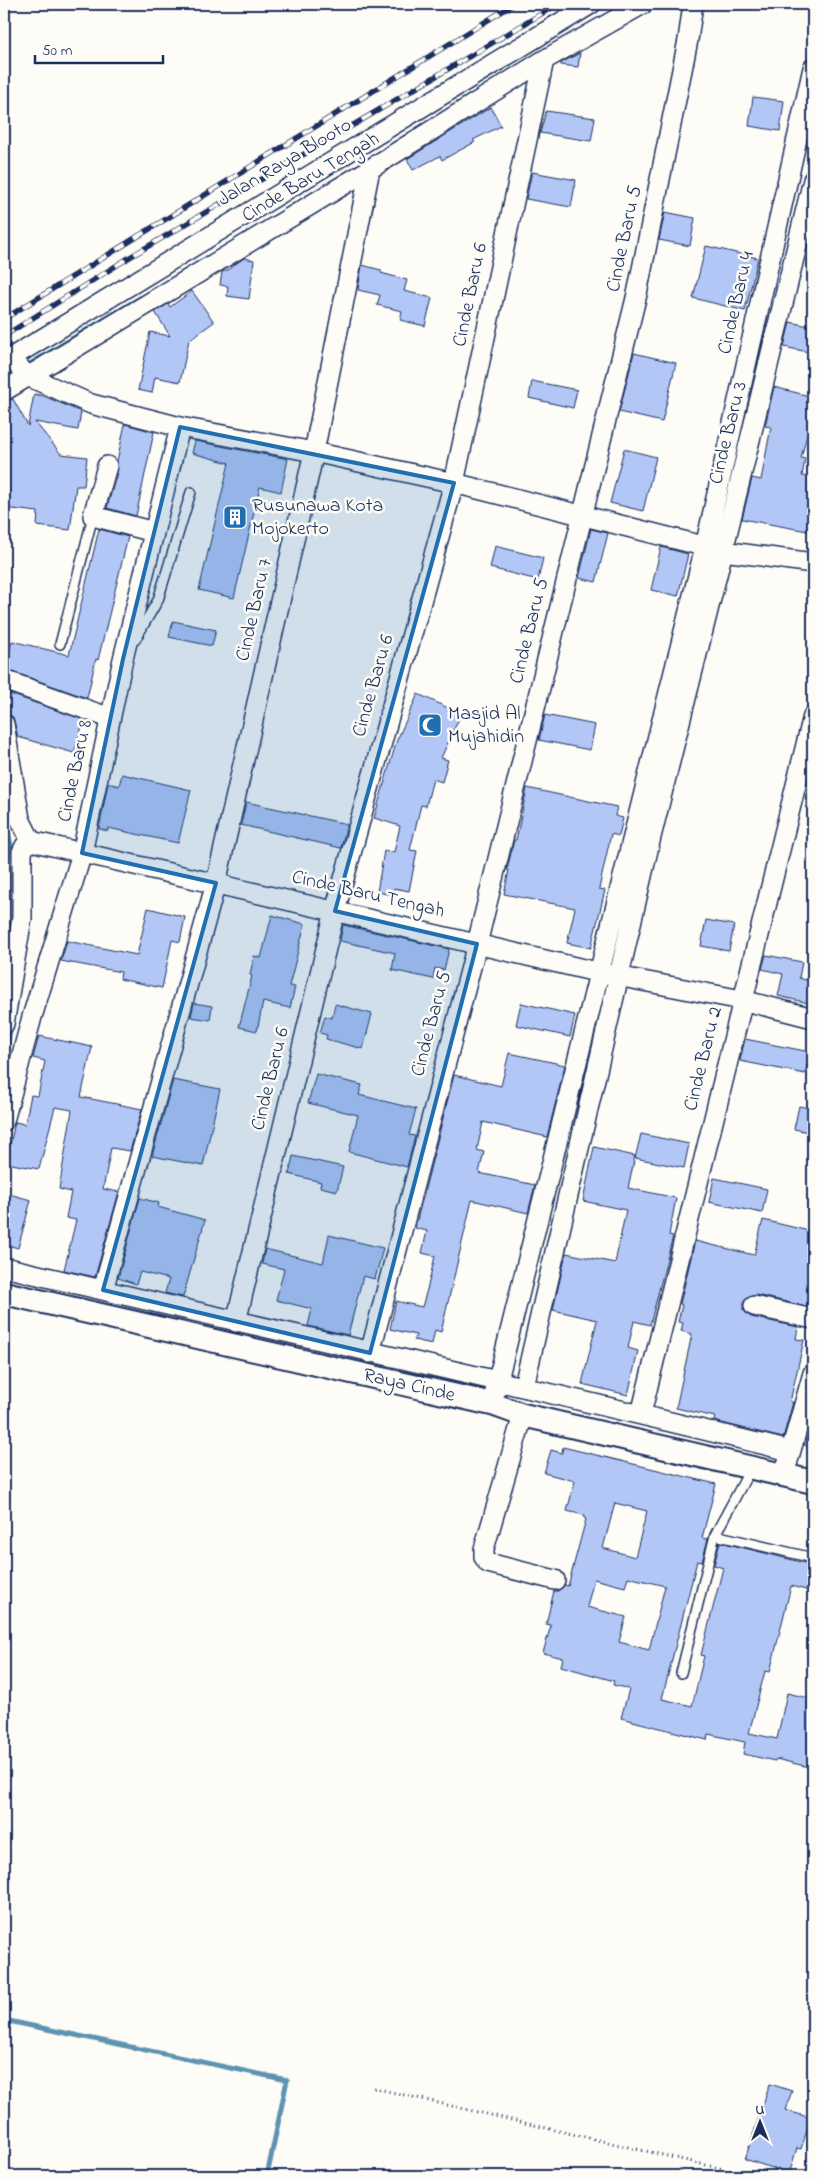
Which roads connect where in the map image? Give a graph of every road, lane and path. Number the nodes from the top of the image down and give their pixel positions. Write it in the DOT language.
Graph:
graph roads {
  1 [pos="591,4"];
  2 [pos="643,4"];
  3 [pos="693,4"];
  4 [pos="544,60"];
  5 [pos="813,68"];
  6 [pos="370,169"];
  7 [pos="813,180"];
  8 [pos="17,367"];
  9 [pos="4,392"];
  10 [pos="180,427"];
  11 [pos="314,452"];
  12 [pos="107,466"];
  13 [pos="454,483"];
  14 [pos="191,492"];
  15 [pos="92,516"];
  16 [pos="581,516"];
  17 [pos="154,532"];
  18 [pos="714,549"];
  19 [pos="813,563"];
  20 [pos="60,644"];
  21 [pos="123,659"];
  22 [pos="4,680"];
  23 [pos="813,716"];
  24 [pos="110,718"];
  25 [pos="4,724"];
  26 [pos="31,841"];
  27 [pos="82,853"];
  28 [pos="216,883"];
  29 [pos="335,911"];
  30 [pos="477,944"];
  31 [pos="601,972"];
  32 [pos="620,976"];
  33 [pos="742,1000"];
  34 [pos="13,1016"];
  35 [pos="813,1018"];
  36 [pos="4,1121"];
  37 [pos="4,1267"];
  38 [pos="103,1290"];
  39 [pos="4,1293"];
  40 [pos="754,1306"];
  41 [pos="813,1319"];
  42 [pos="236,1322"];
  43 [pos="370,1353"];
  44 [pos="813,1373"];
  45 [pos="524,1386"];
  46 [pos="495,1392"];
  47 [pos="641,1414"];
  48 [pos="523,1415"];
  49 [pos="790,1451"];
  50 [pos="750,1468"];
  51 [pos="784,1475"];
  52 [pos="813,1482"];
  53 [pos="715,1535"];
  54 [pos="813,1558"];
  55 [pos="555,1580"];
  56 [pos="681,1673"];
  57 [pos="374,2088"];
  58 [pos="753,2176"];
  1 -- 8 [label="street, Jalan Raya Blooto"];
  2 -- 4 [label="street, Cinde Baru Tengah"];
  3 -- 16 [label="street, Cinde Baru 5"];
  4 -- 6 [label="street, Cinde Baru Tengah"];
  4 -- 13 [label="street, Cinde Baru 6"];
  5 -- 18 [label="street, Cinde Baru 4"];
  6 -- 8 [label="street, Cinde Baru Tengah"];
  6 -- 11 [label="street, Cinde Baru 7"];
  7 -- 18 [label="street, Cinde Baru 3"];
  8 -- 9 [label="street, Cinde Baru Tengah"];
  8 -- 10 [label="street"];
  10 -- 11 [label="street"];
  10 -- 17 [label="street, Cinde Baru 8"];
  11 -- 13 [label="street"];
  11 -- 28 [label="street, Cinde Baru 7"];
  12 -- 15 [label="street"];
  13 -- 16 [label="street"];
  13 -- 29 [label="street, Cinde Baru 6"];
  14 -- 21 [label="lane"];
  15 -- 17 [label="street"];
  15 -- 20 [label="lane"];
  16 -- 18 [label="street"];
  16 -- 30 [label="street, Cinde Baru 5"];
  17 -- 21 [label="street, Cinde Baru 8"];
  18 -- 19 [label="street"];
  18 -- 31 [label="street"];
  18 -- 32 [label="street"];
  21 -- 24 [label="street, Cinde Baru 8"];
  22 -- 24 [label="street"];
  23 -- 33 [label="street, Cinde Baru 2"];
  24 -- 27 [label="street, Cinde Baru 8"];
  25 -- 26 [label="street"];
  26 -- 27 [label="street, Cinde Baru Tengah"];
  26 -- 34 [label="street"];
  27 -- 28 [label="street, Cinde Baru Tengah"];
  27 -- 34 [label="street, Cinde Baru 8"];
  28 -- 29 [label="street, Cinde Baru Tengah"];
  28 -- 38 [label="street, Cinde Baru 7"];
  29 -- 30 [label="street, Cinde Baru Tengah"];
  29 -- 42 [label="street, Cinde Baru 6"];
  30 -- 31 [label="street, Cinde Baru Tengah"];
  30 -- 43 [label="street, Cinde Baru 5"];
  31 -- 32 [label="street, Cinde Baru Tengah"];
  31 -- 46 [label="street"];
  32 -- 33 [label="street, Cinde Baru Tengah"];
  32 -- 45 [label="street"];
  33 -- 35 [label="street, Cinde Baru Tengah"];
  33 -- 47 [label="street, Cinde Baru 2"];
  34 -- 36 [label="street, Cinde Baru 8"];
  37 -- 38 [label="street, Raya Cinde"];
  38 -- 42 [label="street, Raya Cinde"];
  39 -- 46 [label="street, Raya Cinde"];
  40 -- 41 [label="street"];
  42 -- 43 [label="street, Raya Cinde"];
  43 -- 46 [label="street, Raya Cinde"];
  44 -- 49 [label="street"];
  45 -- 46 [label="street, Raya Cinde"];
  45 -- 47 [label="street, Raya Cinde"];
  46 -- 48 [label="street, Raya Cinde"];
  47 -- 49 [label="street, Raya Cinde"];
  48 -- 50 [label="street, Raya Cinde"];
  48 -- 55 [label="street"];
  49 -- 51 [label="street"];
  50 -- 51 [label="street, Raya Cinde"];
  50 -- 53 [label="lane"];
  51 -- 52 [label="street, Raya Cinde"];
  53 -- 54 [label="lane"];
  53 -- 56 [label="lane"];
  57 -- 58 [label="path"];
}
